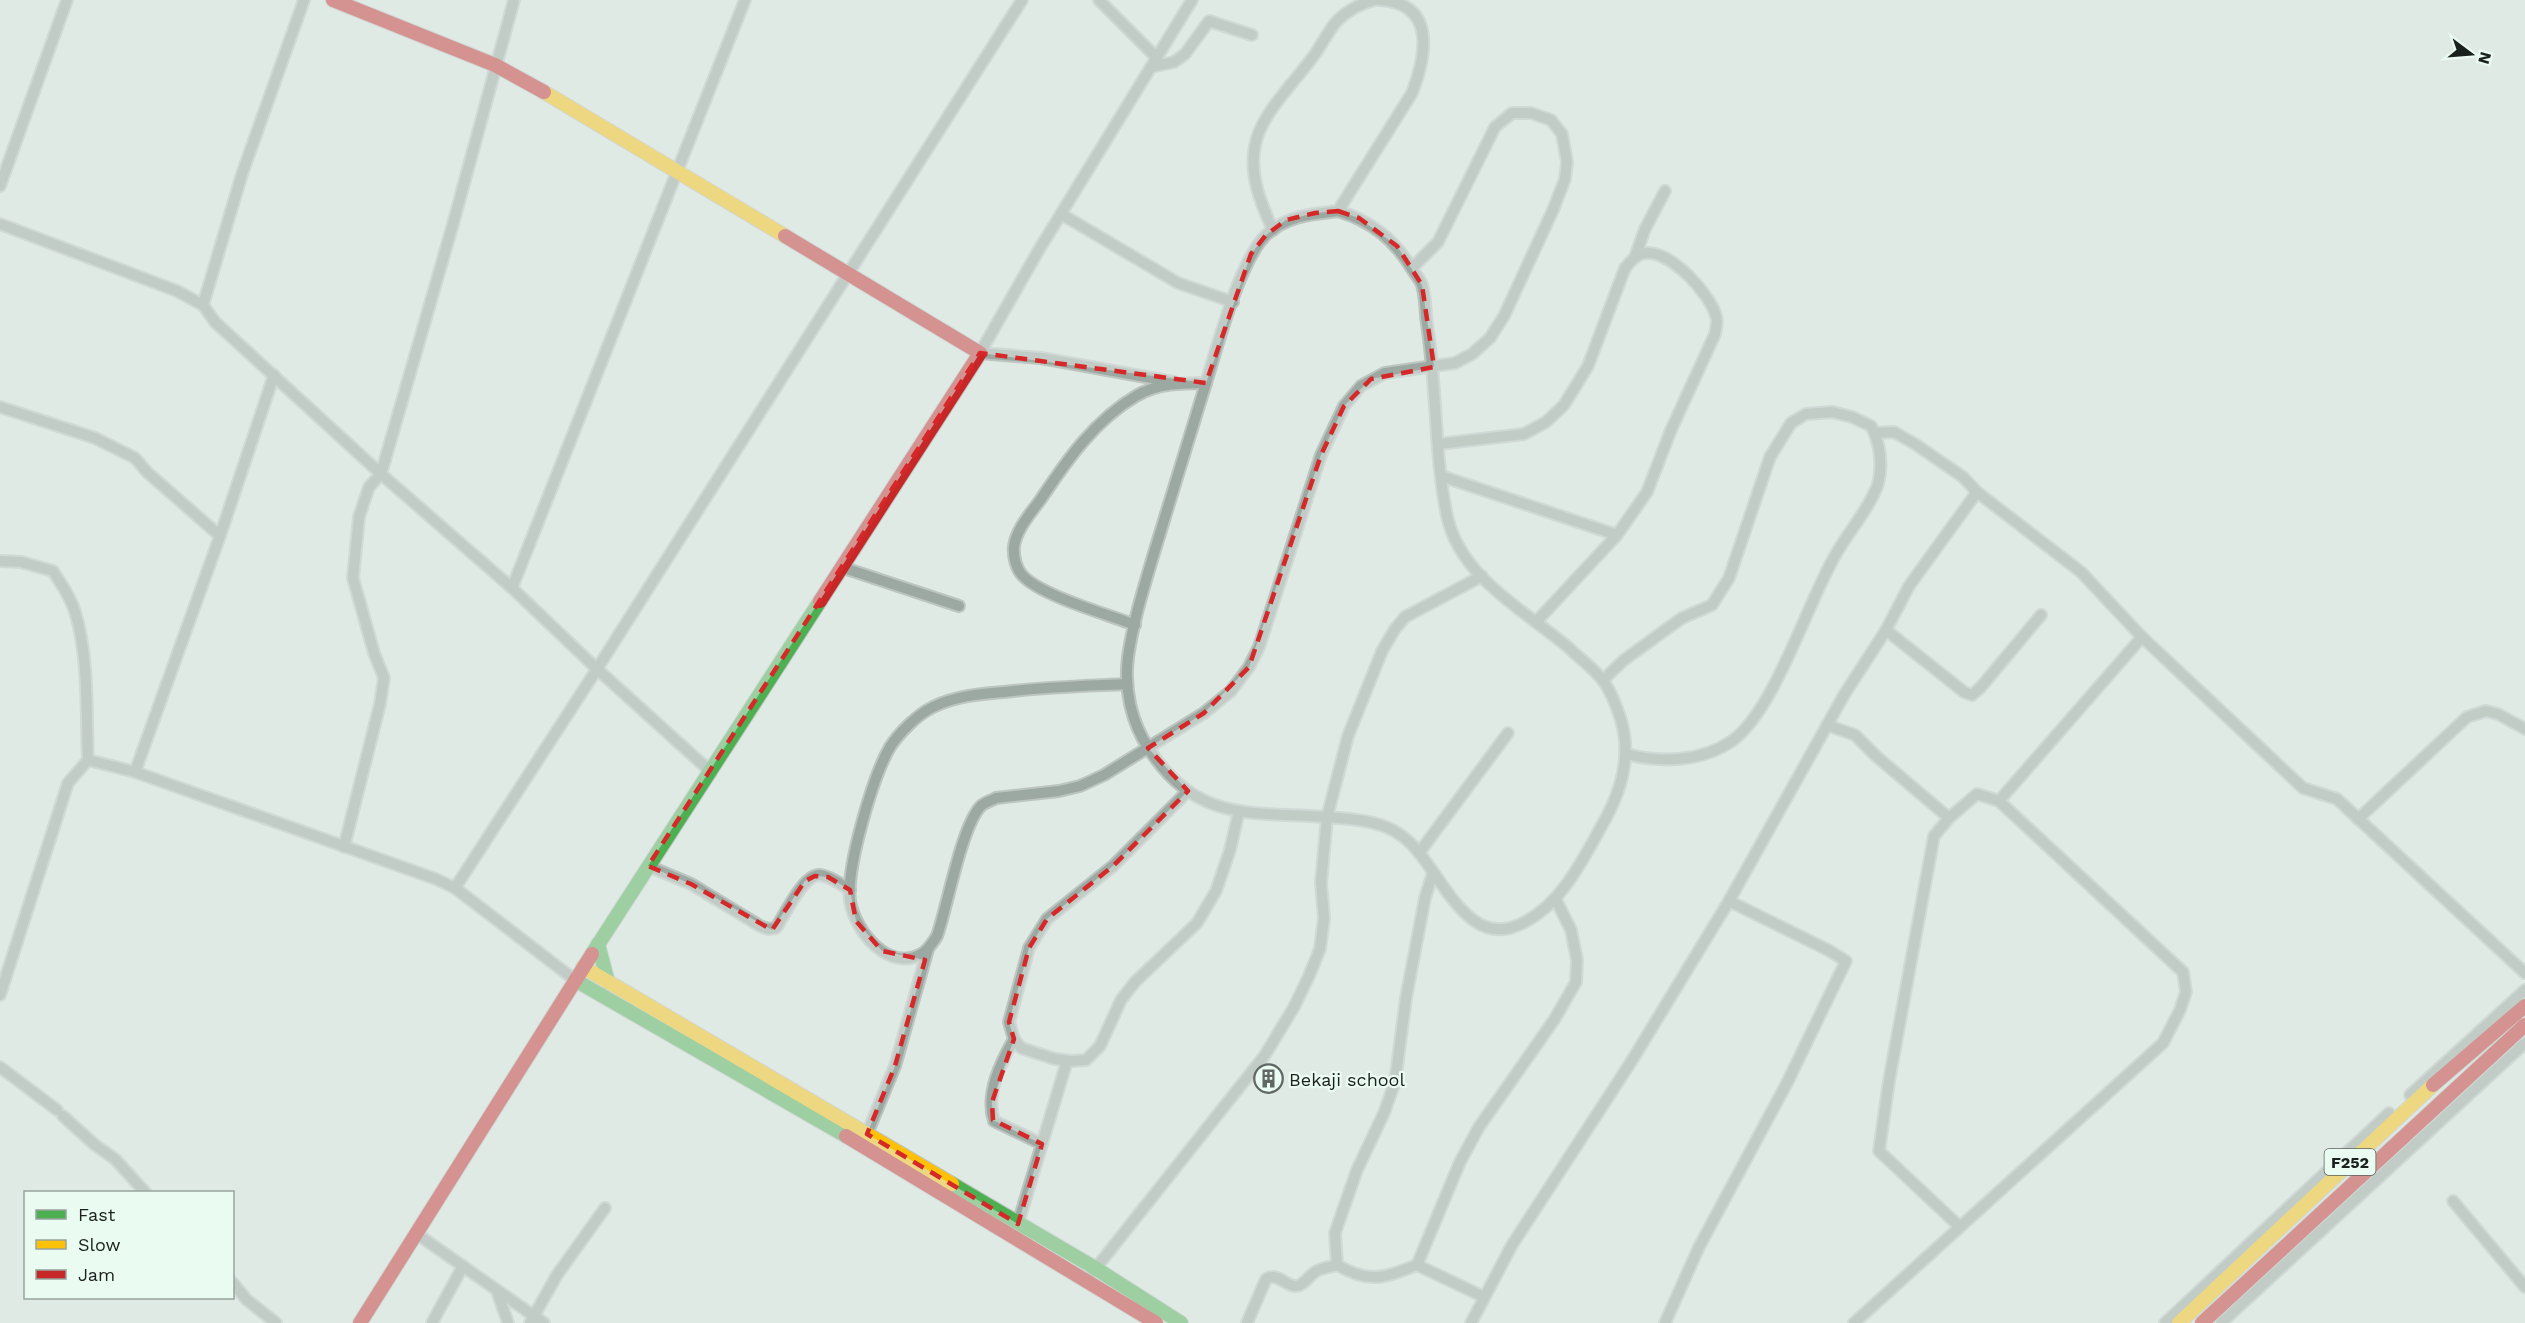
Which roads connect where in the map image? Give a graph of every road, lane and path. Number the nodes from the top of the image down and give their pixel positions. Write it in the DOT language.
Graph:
graph roads {
  1 [pos="67,0"];
  2 [pos="304,0"];
  3 [pos="333,0"];
  4 [pos="514,0"];
  5 [pos="745,0"];
  6 [pos="1022,0"];
  7 [pos="1098,0"];
  8 [pos="1192,0"];
  9 [pos="1374,0"];
  10 [pos="1379,0"];
  11 [pos="1252,35"];
  12 [pos="1154,62"];
  13 [pos="495,65"];
  14 [pos="676,170"];
  15 [pos="0,186"];
  16 [pos="1665,191"];
  17 [pos="1338,212"];
  18 [pos="1060,214"];
  19 [pos="0,224"];
  20 [pos="1273,230"];
  21 [pos="1635,257"];
  22 [pos="1412,268"];
  23 [pos="850,274"];
  24 [pos="1233,302"];
  25 [pos="203,305"];
  26 [pos="980,353"];
  27 [pos="1434,367"];
  28 [pos="274,375"];
  29 [pos="1174,382"];
  30 [pos="1206,383"];
  31 [pos="0,407"];
  32 [pos="1875,433"];
  33 [pos="1439,444"];
  34 [pos="381,474"];
  35 [pos="1441,476"];
  36 [pos="1977,492"];
  37 [pos="1617,535"];
  38 [pos="220,536"];
  39 [pos="0,561"];
  40 [pos="840,567"];
  41 [pos="1482,576"];
  42 [pos="512,588"];
  43 [pos="959,606"];
  44 [pos="2040,615"];
  45 [pos="1536,622"];
  46 [pos="1135,625"];
  47 [pos="1886,630"];
  48 [pos="2142,637"];
  49 [pos="597,669"];
  50 [pos="1603,680"];
  51 [pos="1127,684"];
  52 [pos="1827,725"];
  53 [pos="2525,729"];
  54 [pos="1508,733"];
  55 [pos="1148,748"];
  56 [pos="1626,754"];
  57 [pos="88,759"];
  58 [pos="135,772"];
  59 [pos="711,772"];
  60 [pos="1188,791"];
  61 [pos="1999,801"];
  62 [pos="1239,811"];
  63 [pos="1327,817"];
  64 [pos="1949,818"];
  65 [pos="2358,819"];
  66 [pos="344,847"];
  67 [pos="1419,853"];
  68 [pos="648,866"];
  69 [pos="1433,873"];
  70 [pos="455,888"];
  71 [pos="850,890"];
  72 [pos="1556,900"];
  73 [pos="1729,901"];
  74 [pos="598,944"];
  75 [pos="928,949"];
  76 [pos="552,962"];
  77 [pos="583,967"];
  78 [pos="2525,974"];
  79 [pos="575,980"];
  80 [pos="604,988"];
  81 [pos="2525,990"];
  82 [pos="0,995"];
  83 [pos="562,999"];
  84 [pos="2525,1006"];
  85 [pos="2525,1025"];
  86 [pos="1014,1039"];
  87 [pos="2525,1043"];
  88 [pos="1067,1061"];
  89 [pos="0,1066"];
  90 [pos="800,1103"];
  91 [pos="867,1134"];
  92 [pos="1042,1144"];
  93 [pos="144,1191"];
  94 [pos="2453,1202"];
  95 [pos="605,1208"];
  96 [pos="1018,1224"];
  97 [pos="1960,1227"];
  98 [pos="417,1234"];
  99 [pos="1337,1265"];
  100 [pos="1417,1265"];
  101 [pos="463,1266"];
  102 [pos="1095,1268"];
  103 [pos="1086,1280"];
  104 [pos="234,1284"];
  105 [pos="2525,1287"];
  106 [pos="497,1291"];
  107 [pos="1484,1297"];
  108 [pos="536,1321"];
  109 [pos="276,1323"];
  110 [pos="360,1323"];
  111 [pos="432,1323"];
  112 [pos="508,1323"];
  113 [pos="1156,1323"];
  114 [pos="1181,1323"];
  115 [pos="1247,1323"];
  116 [pos="1471,1323"];
  117 [pos="1665,1323"];
  118 [pos="1854,1323"];
  119 [pos="2165,1323"];
  120 [pos="2179,1323"];
  121 [pos="2202,1323"];
  122 [pos="2221,1323"];
  1 -- 15 [label="street"];
  2 -- 25 [label="street"];
  3 -- 13 [label="main road"];
  4 -- 13 [label="street"];
  5 -- 14 [label="street"];
  6 -- 23 [label="street"];
  7 -- 12 [label="street"];
  8 -- 12 [label="street"];
  9 -- 20 [label="street"];
  10 -- 17 [label="street"];
  11 -- 12 [label="street"];
  12 -- 18 [label="street"];
  13 -- 14 [label="main road"];
  13 -- 34 [label="street"];
  14 -- 23 [label="main road"];
  14 -- 42 [label="street"];
  16 -- 21 [label="street"];
  17 -- 20 [label="street"];
  17 -- 22 [label="street"];
  18 -- 24 [label="street"];
  18 -- 26 [label="street"];
  19 -- 25 [label="street"];
  20 -- 24 [label="street"];
  21 -- 33 [label="street"];
  21 -- 37 [label="street"];
  22 -- 27 [label="street"];
  22 -- 27 [label="street"];
  23 -- 26 [label="main road"];
  23 -- 49 [label="street"];
  24 -- 30 [label="street"];
  25 -- 28 [label="street"];
  26 -- 29 [label="street"];
  26 -- 40 [label="main road"];
  27 -- 33 [label="street"];
  27 -- 55 [label="street"];
  28 -- 34 [label="street"];
  28 -- 38 [label="street"];
  29 -- 30 [label="street"];
  29 -- 46 [label="street"];
  30 -- 46 [label="street"];
  31 -- 38 [label="street"];
  32 -- 36 [label="street"];
  32 -- 50 [label="street"];
  32 -- 56 [label="street"];
  33 -- 35 [label="street"];
  34 -- 42 [label="street"];
  34 -- 66 [label="street"];
  35 -- 37 [label="street"];
  35 -- 41 [label="street"];
  36 -- 47 [label="street"];
  36 -- 48 [label="street"];
  37 -- 45 [label="street"];
  38 -- 58 [label="street"];
  39 -- 57 [label="street"];
  40 -- 43 [label="street"];
  40 -- 59 [label="main road"];
  41 -- 45 [label="street"];
  41 -- 63 [label="street"];
  42 -- 49 [label="street"];
  44 -- 47 [label="street"];
  45 -- 50 [label="street"];
  46 -- 51 [label="street"];
  47 -- 52 [label="street"];
  48 -- 61 [label="street"];
  48 -- 65 [label="street"];
  49 -- 59 [label="street"];
  49 -- 70 [label="street"];
  50 -- 56 [label="street"];
  51 -- 55 [label="street"];
  51 -- 71 [label="street"];
  52 -- 64 [label="street"];
  52 -- 73 [label="street"];
  53 -- 65 [label="street"];
  54 -- 67 [label="street"];
  55 -- 60 [label="street"];
  55 -- 75 [label="street"];
  56 -- 72 [label="street"];
  57 -- 58 [label="street"];
  57 -- 82 [label="street"];
  58 -- 66 [label="street"];
  59 -- 68 [label="main road"];
  60 -- 62 [label="street"];
  60 -- 86 [label="street"];
  61 -- 64 [label="street"];
  61 -- 97 [label="street"];
  62 -- 63 [label="street"];
  62 -- 88 [label="street"];
  63 -- 67 [label="street"];
  63 -- 102 [label="street"];
  64 -- 97 [label="street"];
  65 -- 78 [label="street"];
  66 -- 70 [label="street"];
  67 -- 69 [label="street"];
  68 -- 71 [label="street"];
  68 -- 74 [label="main road"];
  69 -- 72 [label="street"];
  69 -- 99 [label="street"];
  70 -- 76 [label="street"];
  71 -- 75 [label="street"];
  72 -- 100 [label="street"];
  73 -- 107 [label="street"];
  73 -- 117 [label="street"];
  74 -- 77 [label="main road"];
  74 -- 80 [label="main road"];
  75 -- 91 [label="street"];
  76 -- 77 [label="street"];
  76 -- 79 [label="street"];
  77 -- 79 [label="main road"];
  77 -- 80 [label="main road"];
  79 -- 80 [label="main road"];
  79 -- 83 [label="main road"];
  80 -- 83 [label="main road"];
  80 -- 90 [label="main road"];
  81 -- 119 [label="street"];
  83 -- 98 [label="main road"];
  84 -- 120 [label="main road, F252"];
  85 -- 121 [label="main road, F252"];
  86 -- 88 [label="street"];
  86 -- 92 [label="street"];
  87 -- 122 [label="street"];
  88 -- 92 [label="street"];
  89 -- 93 [label="street"];
  90 -- 91 [label="main road"];
  90 -- 103 [label="main road"];
  91 -- 96 [label="main road"];
  92 -- 96 [label="street"];
  94 -- 105 [label="street"];
  95 -- 108 [label="street"];
  96 -- 102 [label="main road"];
  97 -- 118 [label="street"];
  98 -- 101 [label="street"];
  98 -- 110 [label="main road"];
  99 -- 100 [label="street"];
  99 -- 115 [label="street"];
  100 -- 107 [label="street"];
  101 -- 106 [label="street"];
  101 -- 111 [label="street"];
  102 -- 103 [label="street"];
  102 -- 114 [label="main road"];
  103 -- 113 [label="main road"];
  104 -- 109 [label="street"];
  106 -- 108 [label="street"];
  106 -- 112 [label="street"];
  107 -- 116 [label="street"];
}
